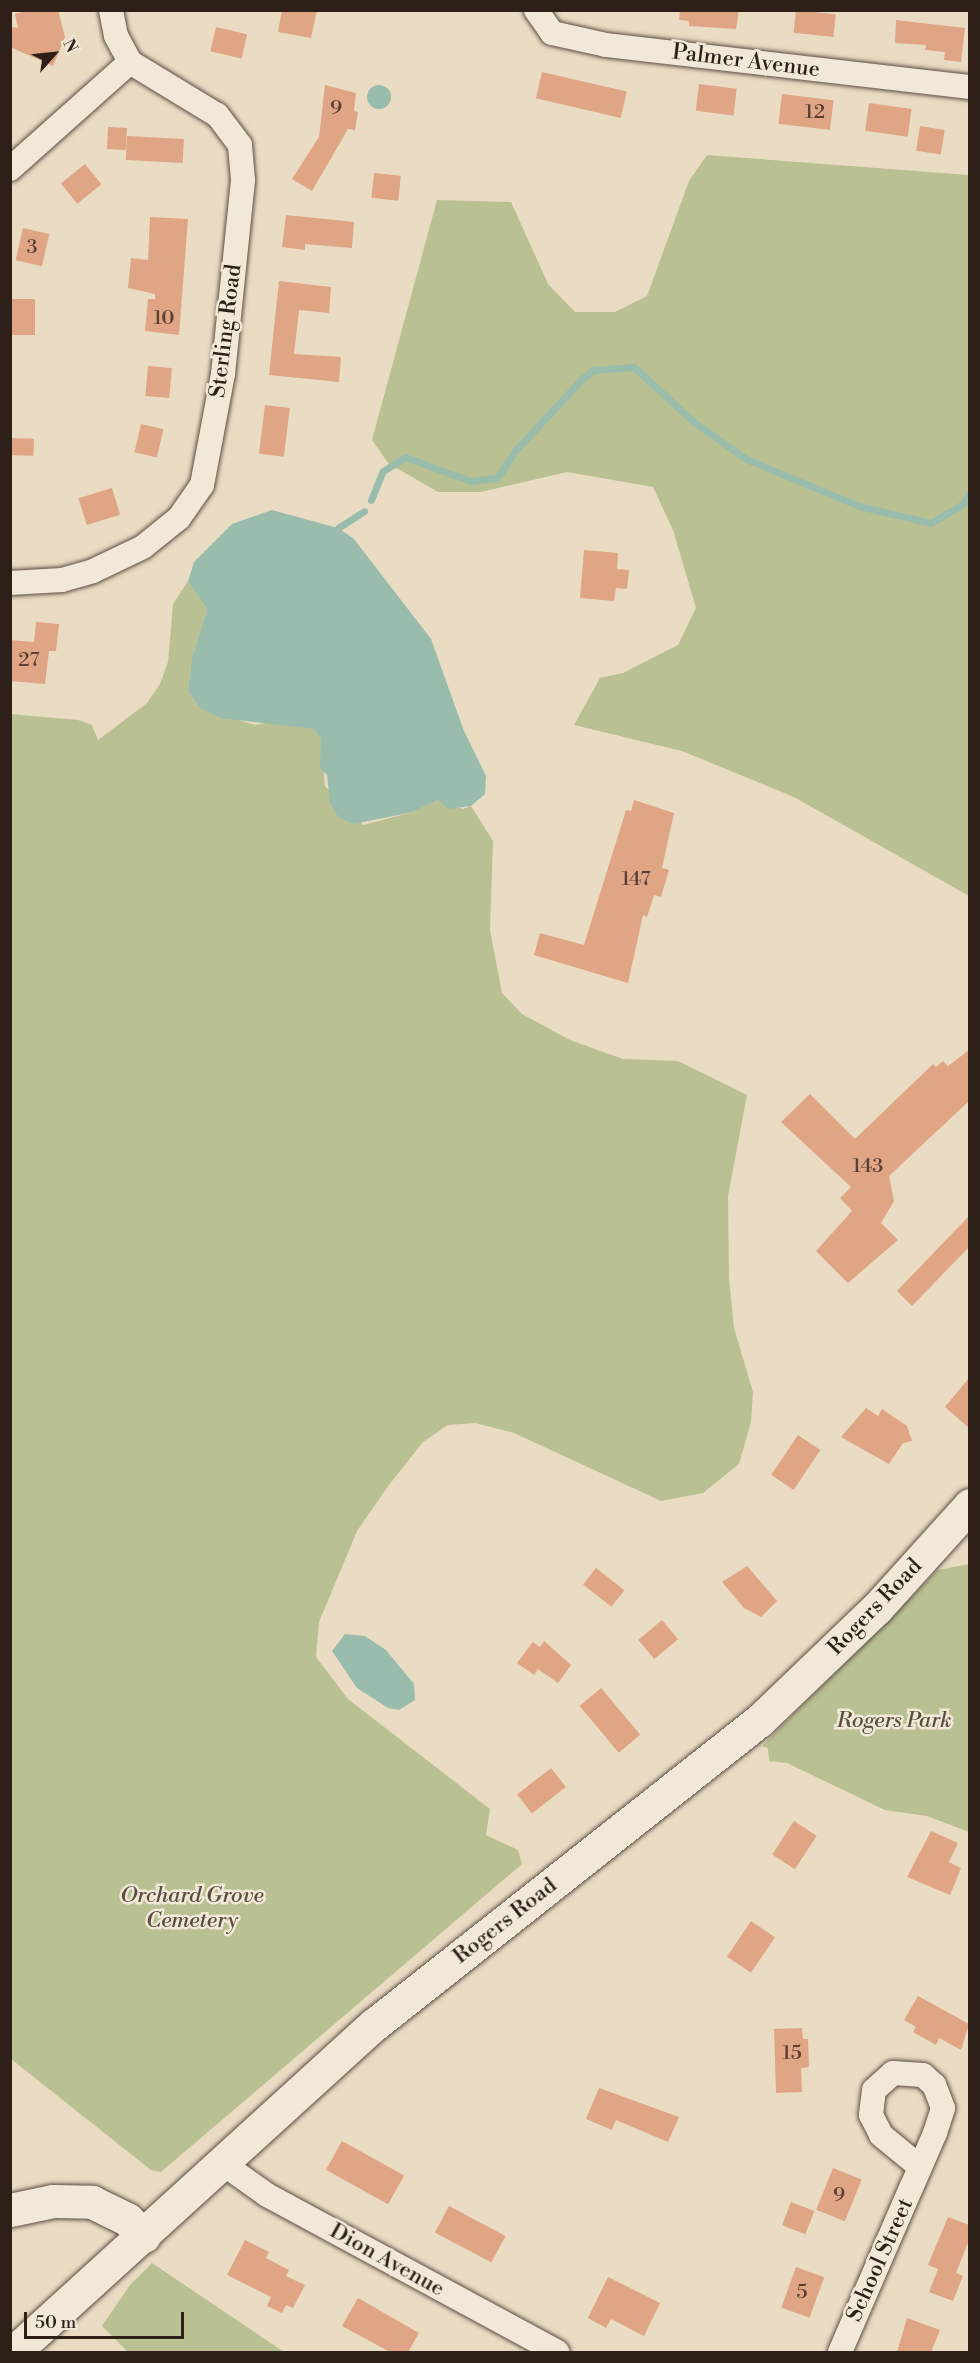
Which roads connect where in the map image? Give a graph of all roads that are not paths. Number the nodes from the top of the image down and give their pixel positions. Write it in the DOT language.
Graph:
graph roads {
  1 [pos="111,10"];
  2 [pos="536,10"];
  3 [pos="130,62"];
  4 [pos="969,87"];
  5 [pos="10,168"];
  6 [pos="10,584"];
  7 [pos="965,1517"];
  8 [pos="222,2163"];
  9 [pos="920,2167"];
  10 [pos="10,2210"];
  11 [pos="144,2235"];
  12 [pos="14,2352"];
  13 [pos="557,2352"];
  14 [pos="840,2352"];
  1 -- 3 [label="street, Sterling Road"];
  2 -- 4 [label="street, Palmer Avenue"];
  3 -- 5 [label="street"];
  3 -- 6 [label="street, Sterling Road"];
  7 -- 8 [label="main road, Rogers Road"];
  8 -- 11 [label="main road, Rogers Road"];
  8 -- 13 [label="street, Dion Avenue"];
  9 -- 14 [label="street, School Street"];
  10 -- 11 [label="main road"];
  11 -- 12 [label="main road, Rogers Road"];
}
